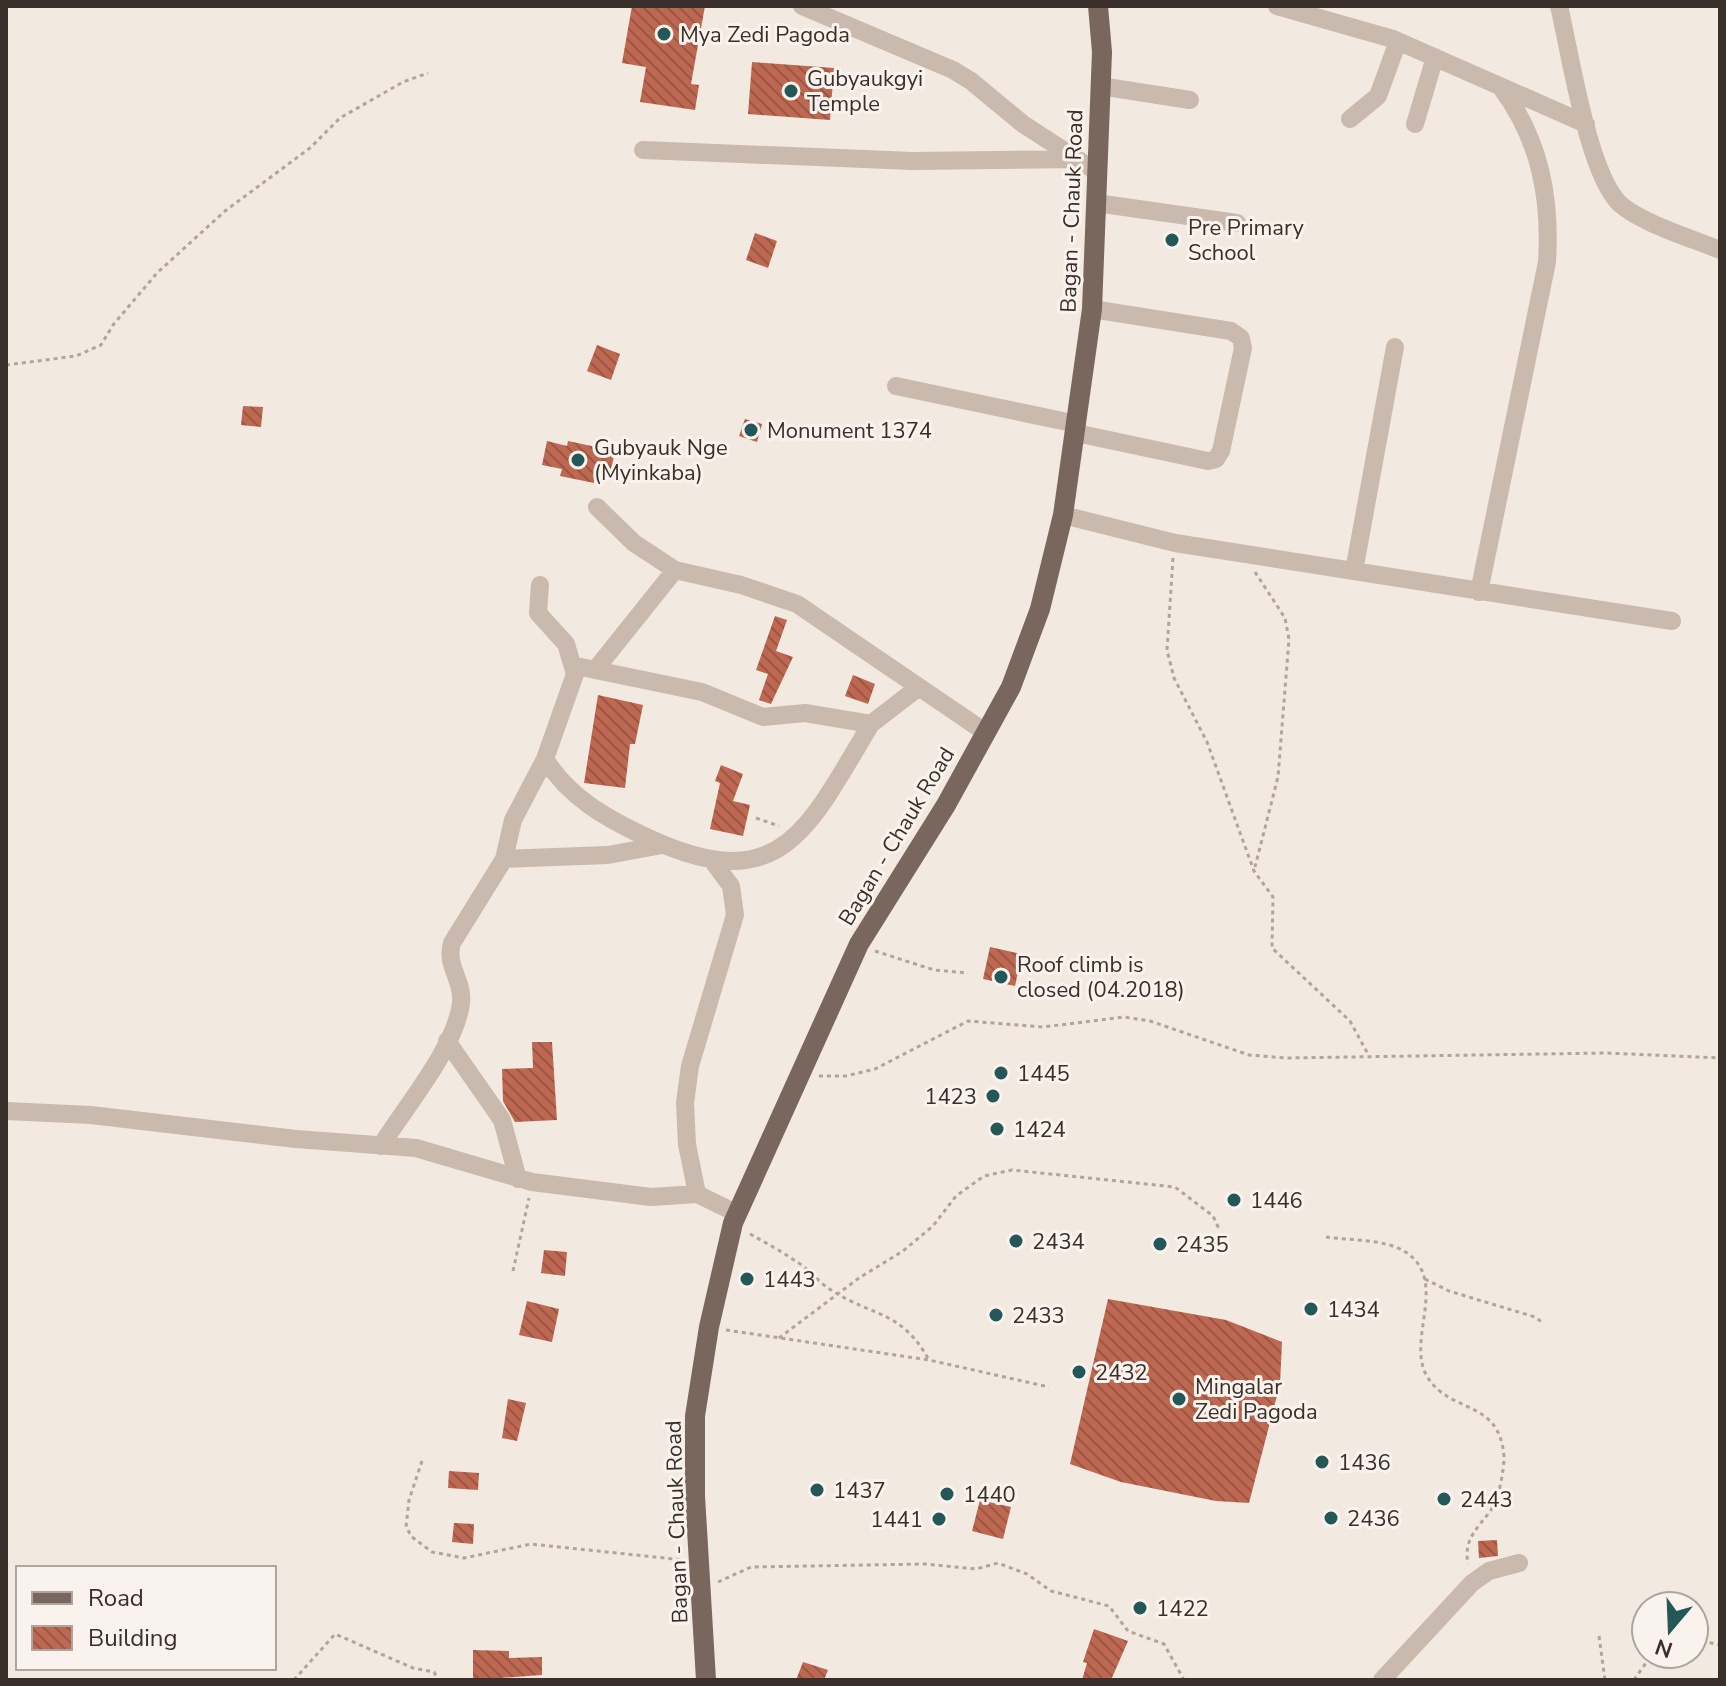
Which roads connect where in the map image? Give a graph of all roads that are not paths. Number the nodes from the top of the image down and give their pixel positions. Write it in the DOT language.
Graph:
graph roads {
  1 [pos="802,6"];
  2 [pos="1098,6"];
  3 [pos="1277,6"];
  4 [pos="1559,6"];
  5 [pos="1398,41"];
  6 [pos="1435,57"];
  7 [pos="1100,86"];
  8 [pos="1500,86"];
  9 [pos="1190,100"];
  10 [pos="1350,119"];
  11 [pos="1415,124"];
  12 [pos="1586,124"];
  13 [pos="643,150"];
  14 [pos="1076,159"];
  15 [pos="1097,172"];
  16 [pos="1096,203"];
  17 [pos="1237,223"];
  18 [pos="1720,250"];
  19 [pos="1092,309"];
  20 [pos="1395,347"];
  21 [pos="896,386"];
  22 [pos="1076,429"];
  23 [pos="597,507"];
  24 [pos="1063,515"];
  25 [pos="675,570"];
  26 [pos="1354,571"];
  27 [pos="540,585"];
  28 [pos="1479,592"];
  29 [pos="1672,621"];
  30 [pos="576,666"];
  31 [pos="595,670"];
  32 [pos="919,687"];
  33 [pos="871,724"];
  34 [pos="985,732"];
  35 [pos="545,759"];
  36 [pos="662,845"];
  37 [pos="504,859"];
  38 [pos="714,863"];
  39 [pos="447,1041"];
  40 [pos="6,1111"];
  41 [pos="381,1146"];
  42 [pos="525,1180"];
  43 [pos="697,1194"];
  44 [pos="734,1218"];
  45 [pos="1519,1563"];
  46 [pos="706,1680"];
  47 [pos="1382,1680"];
  1 -- 14 [label="street"];
  2 -- 7 [label="main road, Bagan - Chauk Road"];
  3 -- 5 [label="street"];
  4 -- 12 [label="street"];
  5 -- 6 [label="street"];
  5 -- 10 [label="street"];
  6 -- 8 [label="street"];
  6 -- 11 [label="street"];
  7 -- 9 [label="street"];
  7 -- 15 [label="main road, Bagan - Chauk Road"];
  8 -- 12 [label="street"];
  8 -- 28 [label="street"];
  12 -- 18 [label="street"];
  13 -- 14 [label="street"];
  14 -- 15 [label="street"];
  15 -- 16 [label="main road, Bagan - Chauk Road"];
  16 -- 17 [label="street"];
  16 -- 19 [label="main road, Bagan - Chauk Road"];
  19 -- 22 [label="main road, Bagan - Chauk Road"];
  19 -- 22 [label="street"];
  20 -- 26 [label="street"];
  21 -- 22 [label="street"];
  22 -- 24 [label="main road, Bagan - Chauk Road"];
  23 -- 25 [label="street"];
  24 -- 26 [label="street"];
  24 -- 34 [label="main road, Bagan - Chauk Road"];
  25 -- 31 [label="street"];
  25 -- 32 [label="street"];
  26 -- 28 [label="street"];
  27 -- 30 [label="street"];
  28 -- 29 [label="street"];
  30 -- 31 [label="street"];
  30 -- 35 [label="street"];
  31 -- 33 [label="street"];
  32 -- 33 [label="street"];
  32 -- 34 [label="street"];
  33 -- 38 [label="street"];
  34 -- 44 [label="main road, Bagan - Chauk Road"];
  35 -- 36 [label="street"];
  35 -- 37 [label="street"];
  36 -- 37 [label="street"];
  36 -- 38 [label="street"];
  37 -- 39 [label="street"];
  38 -- 43 [label="street"];
  39 -- 41 [label="street"];
  39 -- 42 [label="street"];
  40 -- 41 [label="street"];
  41 -- 42 [label="street"];
  42 -- 43 [label="street"];
  43 -- 44 [label="street"];
  44 -- 46 [label="main road, Bagan - Chauk Road"];
  45 -- 47 [label="street"];
}
